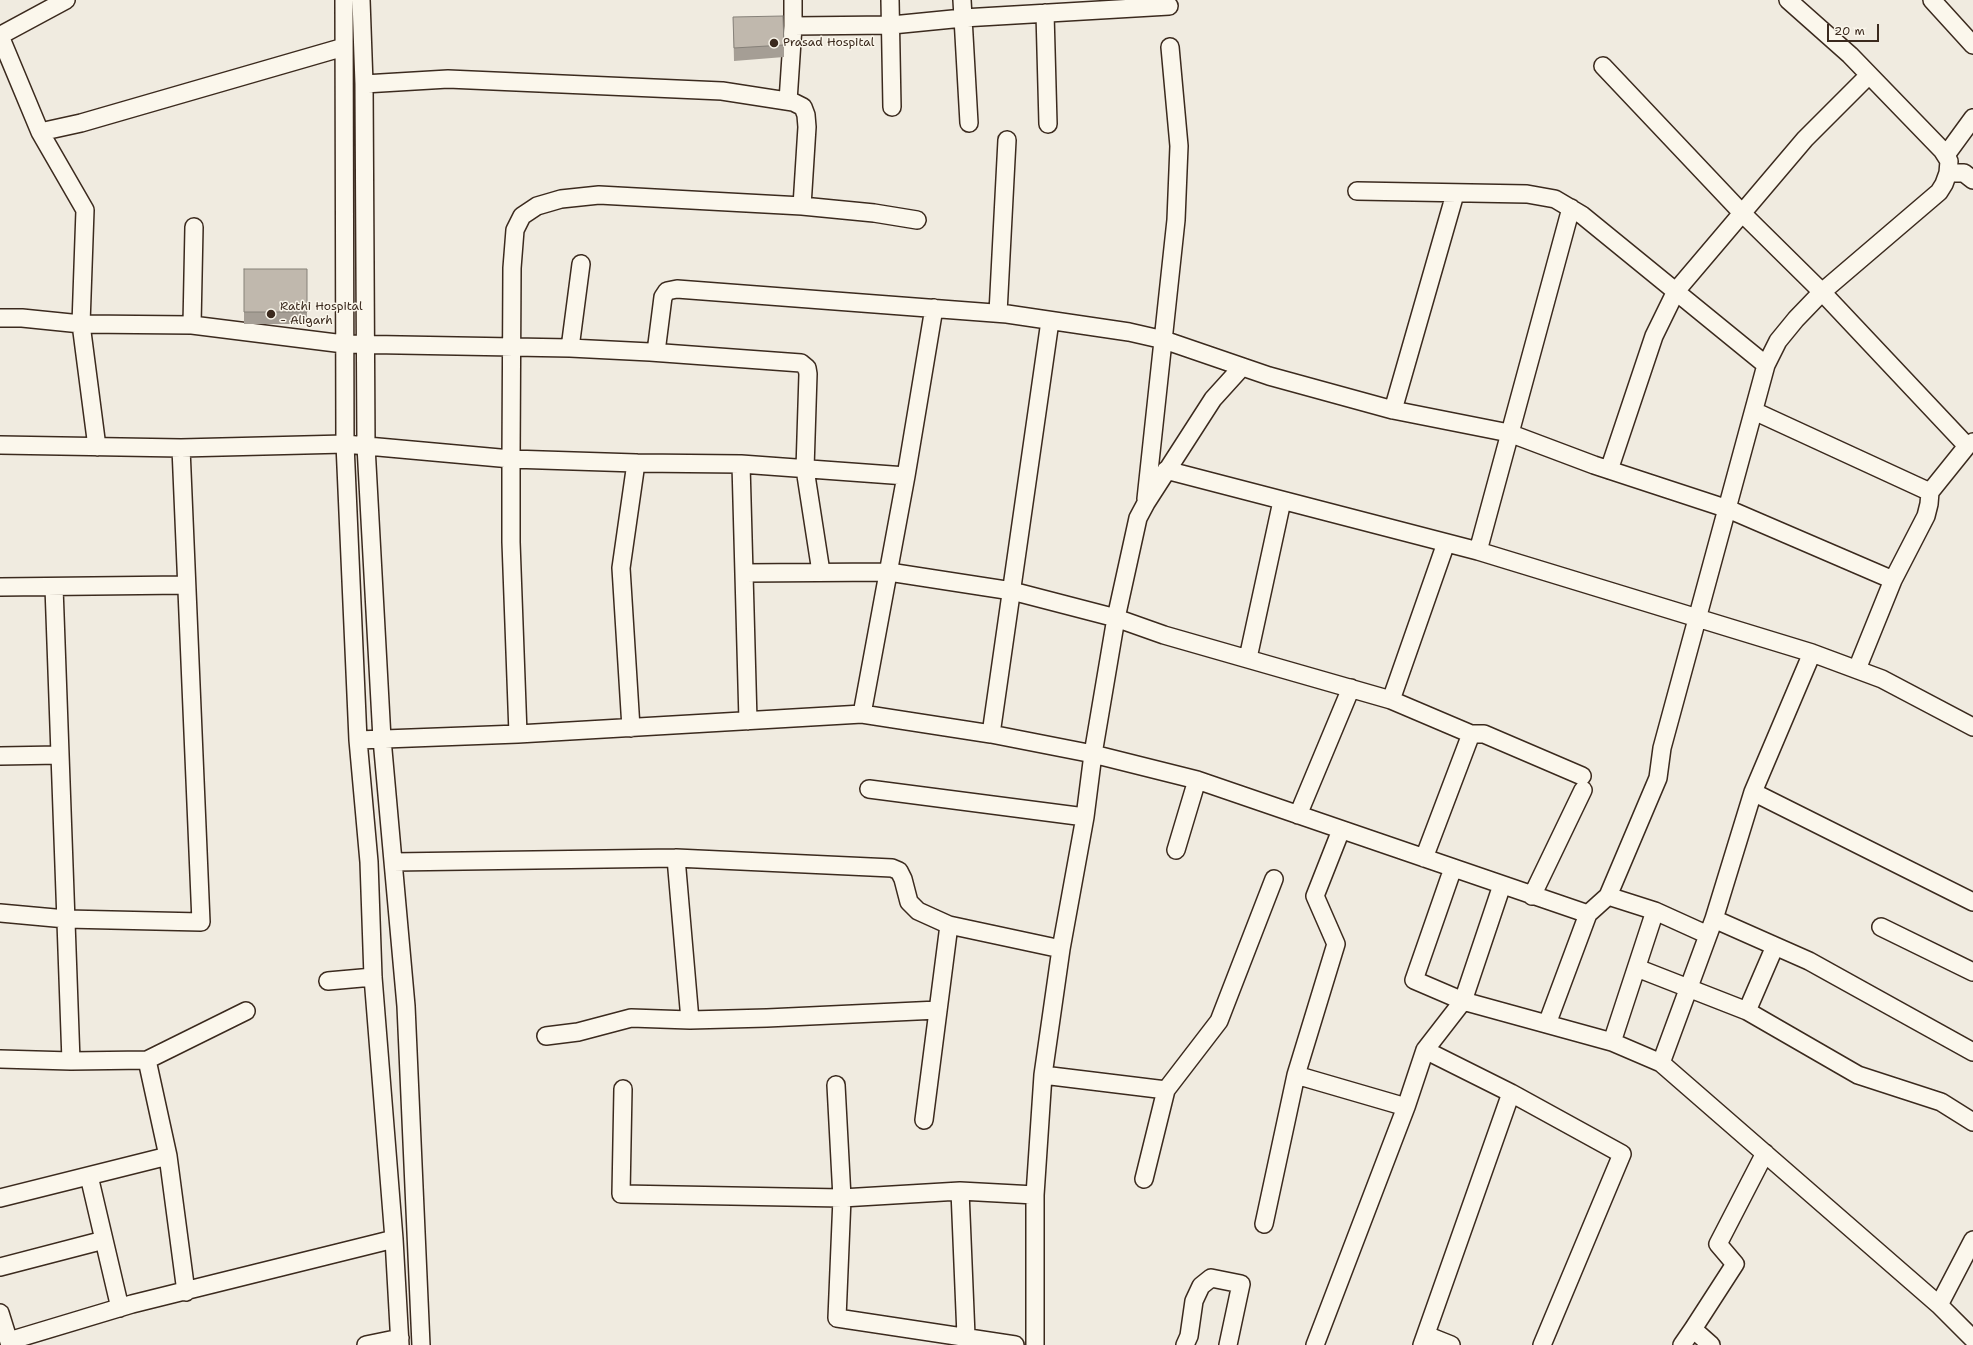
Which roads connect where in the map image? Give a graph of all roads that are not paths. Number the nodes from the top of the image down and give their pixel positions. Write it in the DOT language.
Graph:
graph roads {
  1 [pos="66,0"];
  2 [pos="344,0"];
  3 [pos="361,0"];
  4 [pos="793,0"];
  5 [pos="890,0"];
  6 [pos="962,0"];
  7 [pos="1788,0"];
  8 [pos="1932,0"];
  9 [pos="1070,6"];
  10 [pos="1169,6"];
  11 [pos="1045,13"];
  12 [pos="963,18"];
  13 [pos="892,25"];
  14 [pos="793,26"];
  15 [pos="0,35"];
  16 [pos="1973,45"];
  17 [pos="344,47"];
  18 [pos="1170,47"];
  19 [pos="1603,66"];
  20 [pos="1869,75"];
  21 [pos="364,84"];
  22 [pos="788,101"];
  23 [pos="892,107"];
  24 [pos="1973,118"];
  25 [pos="969,123"];
  26 [pos="1048,124"];
  27 [pos="40,132"];
  28 [pos="1007,140"];
  29 [pos="1946,155"];
  30 [pos="1948,173"];
  31 [pos="1973,180"];
  32 [pos="1357,191"];
  33 [pos="1455,194"];
  34 [pos="802,206"];
  35 [pos="1571,208"];
  36 [pos="1743,214"];
  37 [pos="917,220"];
  38 [pos="194,227"];
  39 [pos="581,264"];
  40 [pos="1676,291"];
  41 [pos="1822,292"];
  42 [pos="934,308"];
  43 [pos="998,313"];
  44 [pos="0,318"];
  45 [pos="1050,321"];
  46 [pos="81,324"];
  47 [pos="192,325"];
  48 [pos="1164,340"];
  49 [pos="344,344"];
  50 [pos="366,344"];
  51 [pos="511,346"];
  52 [pos="570,348"];
  53 [pos="656,352"];
  54 [pos="1766,365"];
  55 [pos="1242,367"];
  56 [pos="1393,410"];
  57 [pos="1754,411"];
  58 [pos="1509,433"];
  59 [pos="345,444"];
  60 [pos="1970,444"];
  61 [pos="0,445"];
  62 [pos="366,446"];
  63 [pos="97,447"];
  64 [pos="181,448"];
  65 [pos="511,458"];
  66 [pos="636,463"];
  67 [pos="741,464"];
  68 [pos="805,469"];
  69 [pos="1166,470"];
  70 [pos="1609,470"];
  71 [pos="906,476"];
  72 [pos="1930,492"];
  73 [pos="1282,501"];
  74 [pos="1146,503"];
  75 [pos="1728,509"];
  76 [pos="1446,543"];
  77 [pos="1478,551"];
  78 [pos="822,572"];
  79 [pos="889,572"];
  80 [pos="744,573"];
  81 [pos="1893,580"];
  82 [pos="186,585"];
  83 [pos="0,587"];
  84 [pos="54,587"];
  85 [pos="1012,591"];
  86 [pos="1116,618"];
  87 [pos="1696,619"];
  88 [pos="1812,653"];
  89 [pos="1248,658"];
  90 [pos="1856,669"];
  91 [pos="1352,688"];
  92 [pos="1391,700"];
  93 [pos="862,714"];
  94 [pos="748,721"];
  95 [pos="1973,727"];
  96 [pos="631,728"];
  97 [pos="518,734"];
  98 [pos="991,734"];
  99 [pos="1471,734"];
  100 [pos="382,739"];
  101 [pos="358,740"];
  102 [pos="1093,754"];
  103 [pos="60,755"];
  104 [pos="0,756"];
  105 [pos="1197,780"];
  106 [pos="869,789"];
  107 [pos="1753,792"];
  108 [pos="1298,815"];
  109 [pos="1085,817"];
  110 [pos="1342,830"];
  111 [pos="1176,850"];
  112 [pos="676,858"];
  113 [pos="1424,858"];
  114 [pos="393,862"];
  115 [pos="1453,868"];
  116 [pos="1274,879"];
  117 [pos="1502,885"];
  118 [pos="1532,896"];
  119 [pos="1608,896"];
  120 [pos="1973,902"];
  121 [pos="1655,911"];
  122 [pos="0,913"];
  123 [pos="1588,914"];
  124 [pos="66,919"];
  125 [pos="1714,919"];
  126 [pos="949,925"];
  127 [pos="1881,927"];
  128 [pos="1708,935"];
  129 [pos="1775,946"];
  130 [pos="1061,949"];
  131 [pos="1636,968"];
  132 [pos="1973,972"];
  133 [pos="373,977"];
  134 [pos="328,981"];
  135 [pos="1689,987"];
  136 [pos="1463,1001"];
  137 [pos="938,1010"];
  138 [pos="1747,1010"];
  139 [pos="246,1011"];
  140 [pos="690,1020"];
  141 [pos="1547,1024"];
  142 [pos="546,1036"];
  143 [pos="1612,1042"];
  144 [pos="1425,1050"];
  145 [pos="1973,1052"];
  146 [pos="0,1059"];
  147 [pos="147,1060"];
  148 [pos="71,1061"];
  149 [pos="1661,1063"];
  150 [pos="1043,1075"];
  151 [pos="1296,1075"];
  152 [pos="836,1085"];
  153 [pos="623,1089"];
  154 [pos="1166,1090"];
  155 [pos="1511,1093"];
  156 [pos="1406,1107"];
  157 [pos="924,1120"];
  158 [pos="1973,1122"];
  159 [pos="1765,1153"];
  160 [pos="168,1156"];
  161 [pos="89,1176"];
  162 [pos="1144,1179"];
  163 [pos="960,1191"];
  164 [pos="1035,1195"];
  165 [pos="0,1198"];
  166 [pos="842,1198"];
  167 [pos="1264,1224"];
  168 [pos="394,1239"];
  169 [pos="104,1240"];
  170 [pos="1973,1240"];
  171 [pos="0,1267"];
  172 [pos="186,1292"];
  173 [pos="1939,1305"];
  174 [pos="120,1308"];
  175 [pos="0,1313"];
  176 [pos="1693,1329"];
  177 [pos="966,1336"];
  178 [pos="1973,1339"];
  179 [pos="1424,1340"];
  180 [pos="400,1341"];
  181 [pos="10,1343"];
  182 [pos="366,1345"];
  183 [pos="421,1345"];
  184 [pos="1015,1345"];
  185 [pos="1035,1345"];
  186 [pos="1185,1345"];
  187 [pos="1228,1345"];
  188 [pos="1315,1345"];
  189 [pos="1451,1345"];
  190 [pos="1542,1345"];
  191 [pos="1682,1345"];
  192 [pos="1711,1345"];
  1 -- 15 [label="street"];
  2 -- 17 [label="street"];
  3 -- 21 [label="street"];
  4 -- 14 [label="street"];
  5 -- 13 [label="street"];
  6 -- 12 [label="street"];
  7 -- 20 [label="street"];
  8 -- 16 [label="street"];
  9 -- 10 [label="street"];
  9 -- 11 [label="street"];
  11 -- 12 [label="street"];
  11 -- 26 [label="street"];
  12 -- 13 [label="street"];
  12 -- 25 [label="street"];
  13 -- 14 [label="street"];
  13 -- 23 [label="street"];
  14 -- 22 [label="street"];
  15 -- 27 [label="street"];
  17 -- 27 [label="street"];
  17 -- 49 [label="street"];
  18 -- 48 [label="street"];
  19 -- 36 [label="street"];
  20 -- 29 [label="street"];
  20 -- 36 [label="street"];
  21 -- 22 [label="street"];
  21 -- 50 [label="street"];
  22 -- 34 [label="street"];
  24 -- 29 [label="street"];
  27 -- 46 [label="street"];
  28 -- 43 [label="street"];
  29 -- 30 [label="street"];
  30 -- 31 [label="street"];
  30 -- 41 [label="street"];
  32 -- 33 [label="street"];
  33 -- 35 [label="street"];
  33 -- 56 [label="street"];
  34 -- 37 [label="street"];
  34 -- 51 [label="street"];
  35 -- 40 [label="street"];
  35 -- 58 [label="street"];
  36 -- 40 [label="street"];
  36 -- 41 [label="street"];
  38 -- 47 [label="street"];
  39 -- 52 [label="street"];
  40 -- 54 [label="street"];
  40 -- 70 [label="street"];
  41 -- 54 [label="street"];
  41 -- 60 [label="street"];
  42 -- 43 [label="street"];
  42 -- 53 [label="street"];
  42 -- 71 [label="street"];
  43 -- 45 [label="street"];
  44 -- 46 [label="street"];
  45 -- 48 [label="street"];
  45 -- 85 [label="street"];
  46 -- 47 [label="street"];
  46 -- 63 [label="street"];
  47 -- 49 [label="street"];
  48 -- 55 [label="street"];
  48 -- 74 [label="street"];
  49 -- 50 [label="street"];
  49 -- 59 [label="street"];
  50 -- 51 [label="street"];
  50 -- 62 [label="street"];
  51 -- 52 [label="street"];
  51 -- 65 [label="street"];
  52 -- 53 [label="street"];
  53 -- 68 [label="street"];
  54 -- 57 [label="street"];
  55 -- 56 [label="street"];
  55 -- 69 [label="street"];
  56 -- 58 [label="street"];
  57 -- 72 [label="street"];
  57 -- 75 [label="street"];
  58 -- 70 [label="street"];
  58 -- 77 [label="street"];
  59 -- 62 [label="street"];
  59 -- 64 [label="street"];
  59 -- 101 [label="street"];
  60 -- 72 [label="street"];
  61 -- 63 [label="street"];
  62 -- 65 [label="street"];
  62 -- 100 [label="street"];
  63 -- 64 [label="street"];
  64 -- 82 [label="street"];
  65 -- 66 [label="street"];
  65 -- 97 [label="street"];
  66 -- 67 [label="street"];
  66 -- 96 [label="street"];
  67 -- 68 [label="street"];
  67 -- 80 [label="street"];
  68 -- 71 [label="street"];
  68 -- 78 [label="street"];
  69 -- 73 [label="street"];
  69 -- 74 [label="street"];
  70 -- 75 [label="street"];
  71 -- 79 [label="street"];
  72 -- 81 [label="street"];
  73 -- 76 [label="street"];
  73 -- 89 [label="street"];
  74 -- 86 [label="street"];
  75 -- 81 [label="street"];
  75 -- 87 [label="street"];
  76 -- 77 [label="street"];
  76 -- 92 [label="street"];
  77 -- 87 [label="street"];
  78 -- 79 [label="street"];
  78 -- 80 [label="street"];
  79 -- 85 [label="street"];
  79 -- 93 [label="street"];
  80 -- 94 [label="street"];
  81 -- 90 [label="street"];
  82 -- 84 [label="street"];
  82 -- 124 [label="street"];
  83 -- 84 [label="street"];
  84 -- 103 [label="street"];
  85 -- 86 [label="street"];
  85 -- 98 [label="street"];
  86 -- 89 [label="street"];
  86 -- 102 [label="street"];
  87 -- 88 [label="street"];
  87 -- 119 [label="street"];
  88 -- 90 [label="street"];
  88 -- 107 [label="street"];
  89 -- 91 [label="street"];
  90 -- 95 [label="street"];
  91 -- 92 [label="street"];
  91 -- 108 [label="street"];
  92 -- 99 [label="street"];
  93 -- 94 [label="street"];
  93 -- 98 [label="street"];
  94 -- 96 [label="street"];
  96 -- 97 [label="street"];
  97 -- 100 [label="street"];
  98 -- 102 [label="street"];
  99 -- 113 [label="street"];
  99 -- 118 [label="street"];
  100 -- 101 [label="street"];
  100 -- 114 [label="street"];
  101 -- 133 [label="street"];
  102 -- 105 [label="street"];
  102 -- 109 [label="street"];
  103 -- 104 [label="street"];
  103 -- 124 [label="street"];
  105 -- 108 [label="street"];
  105 -- 111 [label="street"];
  106 -- 109 [label="street"];
  107 -- 120 [label="street"];
  107 -- 125 [label="street"];
  108 -- 110 [label="street"];
  109 -- 130 [label="street"];
  110 -- 113 [label="street"];
  110 -- 151 [label="street"];
  112 -- 114 [label="street"];
  112 -- 126 [label="street"];
  112 -- 140 [label="street"];
  113 -- 115 [label="street"];
  114 -- 183 [label="street"];
  115 -- 117 [label="street"];
  115 -- 136 [label="street"];
  116 -- 154 [label="street"];
  117 -- 118 [label="street"];
  117 -- 136 [label="street"];
  118 -- 123 [label="street"];
  119 -- 121 [label="street"];
  119 -- 123 [label="street"];
  121 -- 128 [label="street"];
  121 -- 131 [label="street"];
  122 -- 124 [label="street"];
  123 -- 141 [label="street"];
  124 -- 148 [label="street"];
  125 -- 128 [label="street"];
  125 -- 129 [label="street"];
  126 -- 130 [label="street"];
  126 -- 137 [label="street"];
  127 -- 132 [label="street"];
  128 -- 135 [label="street"];
  129 -- 138 [label="street"];
  129 -- 145 [label="street"];
  130 -- 150 [label="street"];
  131 -- 135 [label="street"];
  131 -- 143 [label="street"];
  133 -- 134 [label="street"];
  133 -- 168 [label="street"];
  135 -- 138 [label="street"];
  135 -- 149 [label="street"];
  136 -- 141 [label="street"];
  136 -- 144 [label="street"];
  137 -- 140 [label="street"];
  137 -- 157 [label="street"];
  138 -- 158 [label="street"];
  139 -- 147 [label="street"];
  140 -- 142 [label="street"];
  141 -- 143 [label="street"];
  143 -- 149 [label="street"];
  144 -- 155 [label="street"];
  144 -- 156 [label="street"];
  146 -- 148 [label="street"];
  147 -- 148 [label="street"];
  147 -- 160 [label="street"];
  149 -- 159 [label="street"];
  150 -- 154 [label="street"];
  150 -- 164 [label="street"];
  151 -- 156 [label="street"];
  151 -- 167 [label="street"];
  152 -- 166 [label="street"];
  153 -- 166 [label="street"];
  154 -- 162 [label="street"];
  155 -- 179 [label="street"];
  155 -- 190 [label="street"];
  156 -- 188 [label="street"];
  159 -- 173 [label="street"];
  159 -- 176 [label="street"];
  160 -- 161 [label="street"];
  160 -- 172 [label="street"];
  161 -- 165 [label="street"];
  161 -- 169 [label="street"];
  163 -- 164 [label="street"];
  163 -- 166 [label="street"];
  163 -- 177 [label="street"];
  164 -- 185 [label="street"];
  166 -- 177 [label="street"];
  168 -- 172 [label="street"];
  168 -- 180 [label="street"];
  169 -- 171 [label="street"];
  169 -- 174 [label="street"];
  170 -- 173 [label="street"];
  172 -- 174 [label="street"];
  173 -- 178 [label="street"];
  174 -- 181 [label="street"];
  175 -- 181 [label="street"];
  176 -- 191 [label="street"];
  176 -- 192 [label="street"];
  177 -- 184 [label="street"];
  179 -- 189 [label="street"];
  180 -- 182 [label="street"];
  186 -- 187 [label="street"];
}
